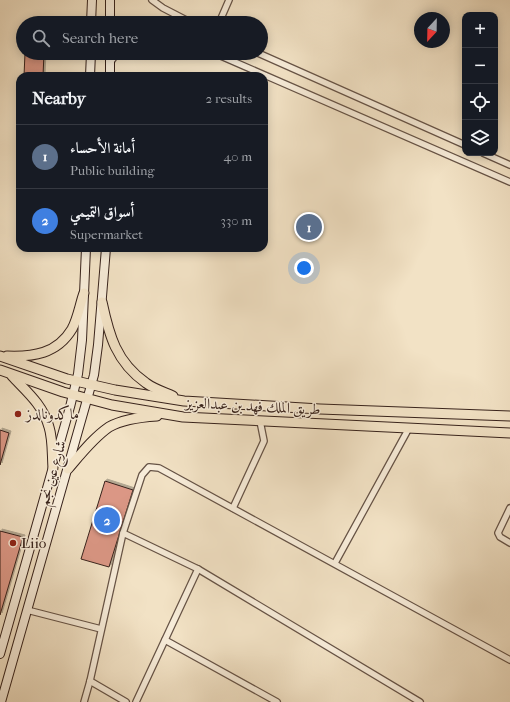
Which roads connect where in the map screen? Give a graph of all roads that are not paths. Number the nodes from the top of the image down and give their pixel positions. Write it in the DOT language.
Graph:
graph roads {
  1 [pos="92,0"];
  2 [pos="110,0"];
  3 [pos="152,0"];
  4 [pos="229,0"];
  5 [pos="92,16"];
  6 [pos="110,16"];
  7 [pos="178,16"];
  8 [pos="222,16"];
  9 [pos="268,57"];
  10 [pos="91,60"];
  11 [pos="112,60"];
  12 [pos="230,60"];
  13 [pos="110,63"];
  14 [pos="90,72"];
  15 [pos="110,72"];
  16 [pos="258,72"];
  17 [pos="268,77"];
  18 [pos="462,144"];
  19 [pos="490,156"];
  20 [pos="510,165"];
  21 [pos="510,182"];
  22 [pos="86,252"];
  23 [pos="106,252"];
  24 [pos="84,293"];
  25 [pos="102,302"];
  26 [pos="0,356"];
  27 [pos="0,370"];
  28 [pos="11,375"];
  29 [pos="76,382"];
  30 [pos="92,385"];
  31 [pos="73,394"];
  32 [pos="88,398"];
  33 [pos="184,401"];
  34 [pos="172,415"];
  35 [pos="510,416"];
  36 [pos="260,421"];
  37 [pos="409,428"];
  38 [pos="510,433"];
  39 [pos="53,468"];
  40 [pos="68,469"];
  41 [pos="233,508"];
  42 [pos="510,508"];
  43 [pos="123,533"];
  44 [pos="510,543"];
  45 [pos="335,564"];
  46 [pos="198,569"];
  47 [pos="27,610"];
  48 [pos="101,629"];
  49 [pos="165,640"];
  50 [pos="0,654"];
  51 [pos="510,660"];
  52 [pos="90,681"];
  53 [pos="1,702"];
  54 [pos="84,702"];
  55 [pos="126,702"];
  56 [pos="136,702"];
  57 [pos="277,702"];
  58 [pos="420,702"];
  1 -- 5 [label="main road"];
  2 -- 6 [label="main road"];
  3 -- 7 [label="street"];
  4 -- 8 [label="street"];
  9 -- 18 [label="street"];
  10 -- 14 [label="main road"];
  11 -- 13 [label="street"];
  12 -- 16 [label="street"];
  13 -- 15 [label="main road"];
  17 -- 21 [label="street"];
  19 -- 20 [label="street"];
  22 -- 24 [label="main road, شارع عين نجم"];
  23 -- 25 [label="main road, شارع عين نجم"];
  24 -- 26 [label="main road"];
  24 -- 29 [label="main road, شارع عين نجم"];
  25 -- 30 [label="main road, شارع عين نجم"];
  25 -- 33 [label="main road"];
  26 -- 29 [label="main road, طريق الملك فهد بن عبدالعزيز"];
  27 -- 28 [label="main road, طريق الملك فهد بن عبدالعزيز"];
  28 -- 31 [label="main road, طريق الملك فهد بن عبدالعزيز"];
  28 -- 39 [label="main road"];
  29 -- 30 [label="main road, طريق الملك فهد بن عبدالعزيز"];
  29 -- 31 [label="main road, شارع عين نجم"];
  30 -- 32 [label="main road, شارع عين نجم"];
  30 -- 33 [label="main road, طريق الملك فهد بن عبدالعزيز"];
  31 -- 32 [label="main road, طريق الملك فهد بن عبدالعزيز"];
  31 -- 39 [label="main road, شارع عين نجم"];
  32 -- 34 [label="main road, طريق الملك فهد بن عبدالعزيز"];
  32 -- 40 [label="main road, شارع عين نجم"];
  33 -- 35 [label="main road, طريق الملك فهد بن عبدالعزيز"];
  34 -- 36 [label="main road, طريق الملك فهد بن عبدالعزيز"];
  34 -- 40 [label="main road"];
  36 -- 37 [label="main road, طريق الملك فهد بن عبدالعزيز"];
  36 -- 41 [label="street"];
  37 -- 38 [label="main road, طريق الملك فهد بن عبدالعزيز"];
  37 -- 45 [label="street"];
  39 -- 50 [label="main road, شارع عين نجم"];
  40 -- 47 [label="main road, شارع عين نجم"];
  41 -- 43 [label="street"];
  41 -- 45 [label="street"];
  42 -- 44 [label="street"];
  43 -- 46 [label="street"];
  43 -- 48 [label="street"];
  45 -- 51 [label="street"];
  46 -- 49 [label="street"];
  46 -- 58 [label="street"];
  47 -- 48 [label="street"];
  47 -- 53 [label="main road, شارع عين نجم"];
  48 -- 52 [label="street"];
  49 -- 56 [label="street"];
  49 -- 57 [label="street"];
  52 -- 54 [label="street"];
  52 -- 55 [label="street"];
}
